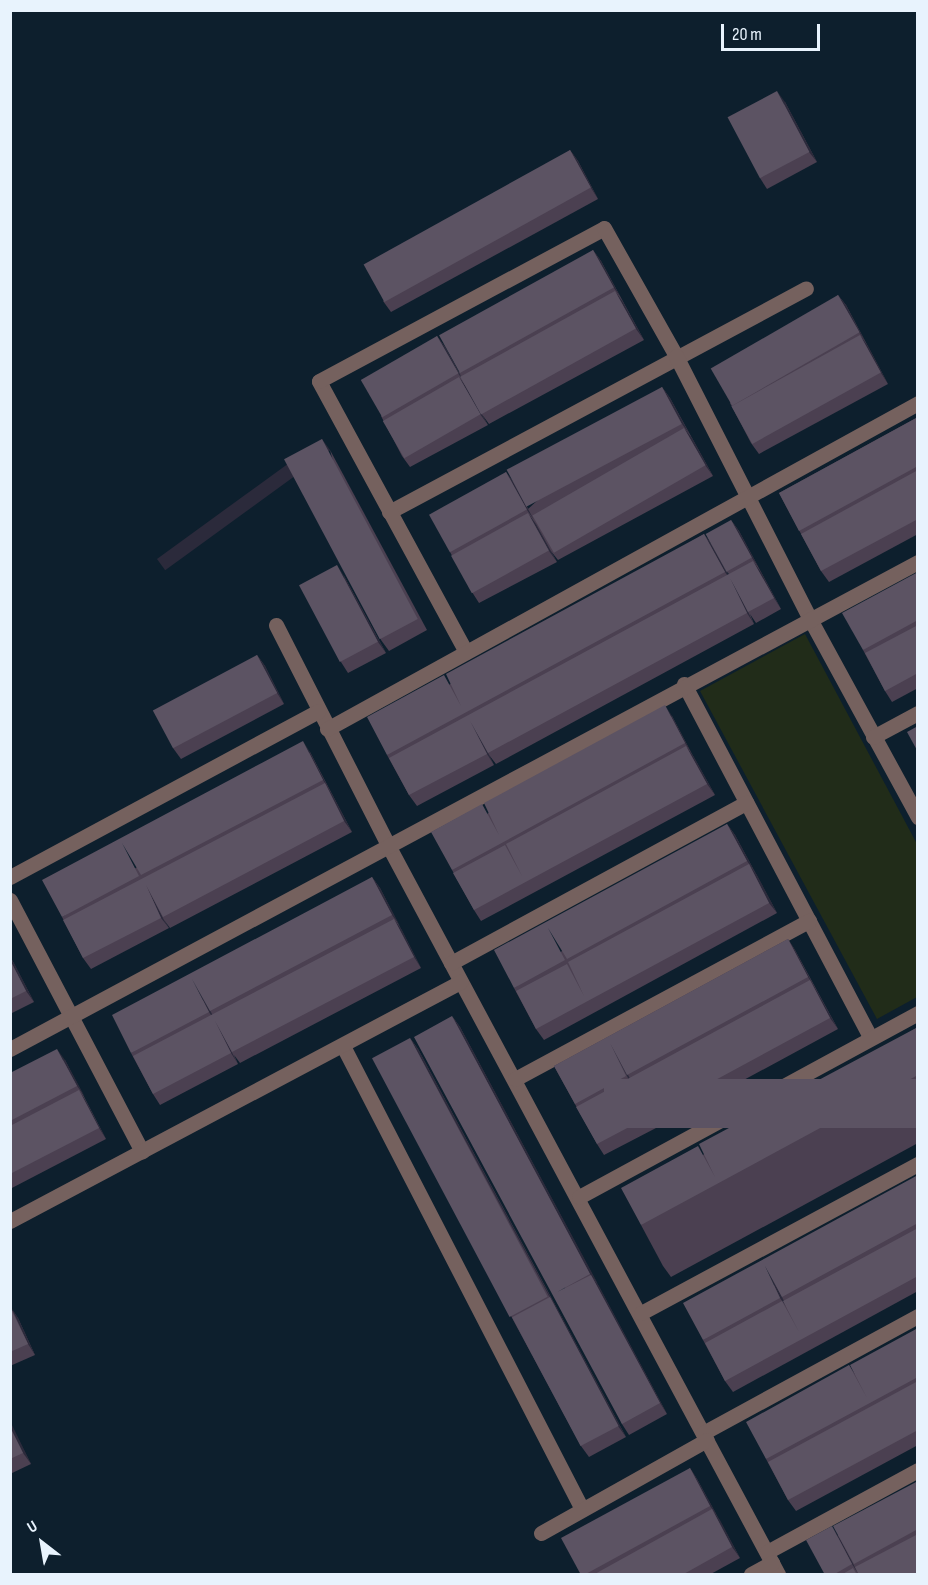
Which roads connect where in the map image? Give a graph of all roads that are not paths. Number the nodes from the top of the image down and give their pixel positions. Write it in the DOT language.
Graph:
graph roads {
  1 [pos="806,288"];
  2 [pos="676,356"];
  3 [pos="918,403"];
  4 [pos="749,496"];
  5 [pos="389,512"];
  6 [pos="918,562"];
  7 [pos="810,619"];
  8 [pos="276,625"];
  9 [pos="466,651"];
  10 [pos="684,684"];
  11 [pos="318,711"];
  12 [pos="918,713"];
  13 [pos="327,729"];
  14 [pos="873,737"];
  15 [pos="746,803"];
  16 [pos="918,817"];
  17 [pos="389,847"];
  18 [pos="10,877"];
  19 [pos="10,900"];
  20 [pos="809,921"];
  21 [pos="451,963"];
  22 [pos="460,982"];
  23 [pos="918,1013"];
  24 [pos="72,1017"];
  25 [pos="871,1038"];
  26 [pos="343,1046"];
  27 [pos="10,1049"];
  28 [pos="515,1079"];
  29 [pos="142,1151"];
  30 [pos="918,1164"];
  31 [pos="579,1197"];
  32 [pos="10,1221"];
  33 [pos="641,1313"];
  34 [pos="918,1316"];
  35 [pos="705,1436"];
  36 [pos="918,1470"];
  37 [pos="582,1509"];
  38 [pos="541,1533"];
  39 [pos="772,1563"];
  40 [pos="751,1575"];
  1 -- 2 [label="street"];
  2 -- 4 [label="street"];
  2 -- 5 [label="street"];
  2 -- 5 [label="street"];
  3 -- 4 [label="street"];
  4 -- 7 [label="street"];
  4 -- 9 [label="street"];
  5 -- 9 [label="street"];
  6 -- 7 [label="street"];
  7 -- 10 [label="street"];
  7 -- 14 [label="street"];
  8 -- 11 [label="street"];
  9 -- 13 [label="street"];
  10 -- 15 [label="street"];
  10 -- 17 [label="street"];
  11 -- 13 [label="street"];
  11 -- 18 [label="street"];
  12 -- 14 [label="street"];
  13 -- 17 [label="street"];
  14 -- 16 [label="street"];
  15 -- 20 [label="street"];
  15 -- 21 [label="street"];
  17 -- 21 [label="street"];
  17 -- 24 [label="street"];
  19 -- 24 [label="street"];
  20 -- 25 [label="street"];
  20 -- 28 [label="street"];
  21 -- 22 [label="street"];
  22 -- 26 [label="street"];
  22 -- 28 [label="street"];
  23 -- 25 [label="street"];
  24 -- 27 [label="street"];
  24 -- 29 [label="street"];
  25 -- 31 [label="street"];
  26 -- 29 [label="street"];
  26 -- 37 [label="street"];
  28 -- 31 [label="street"];
  29 -- 32 [label="street"];
  30 -- 33 [label="street"];
  31 -- 33 [label="street"];
  33 -- 35 [label="street"];
  34 -- 35 [label="street"];
  35 -- 37 [label="street"];
  35 -- 39 [label="street"];
  36 -- 39 [label="street"];
  37 -- 38 [label="street"];
  39 -- 40 [label="street"];
}
